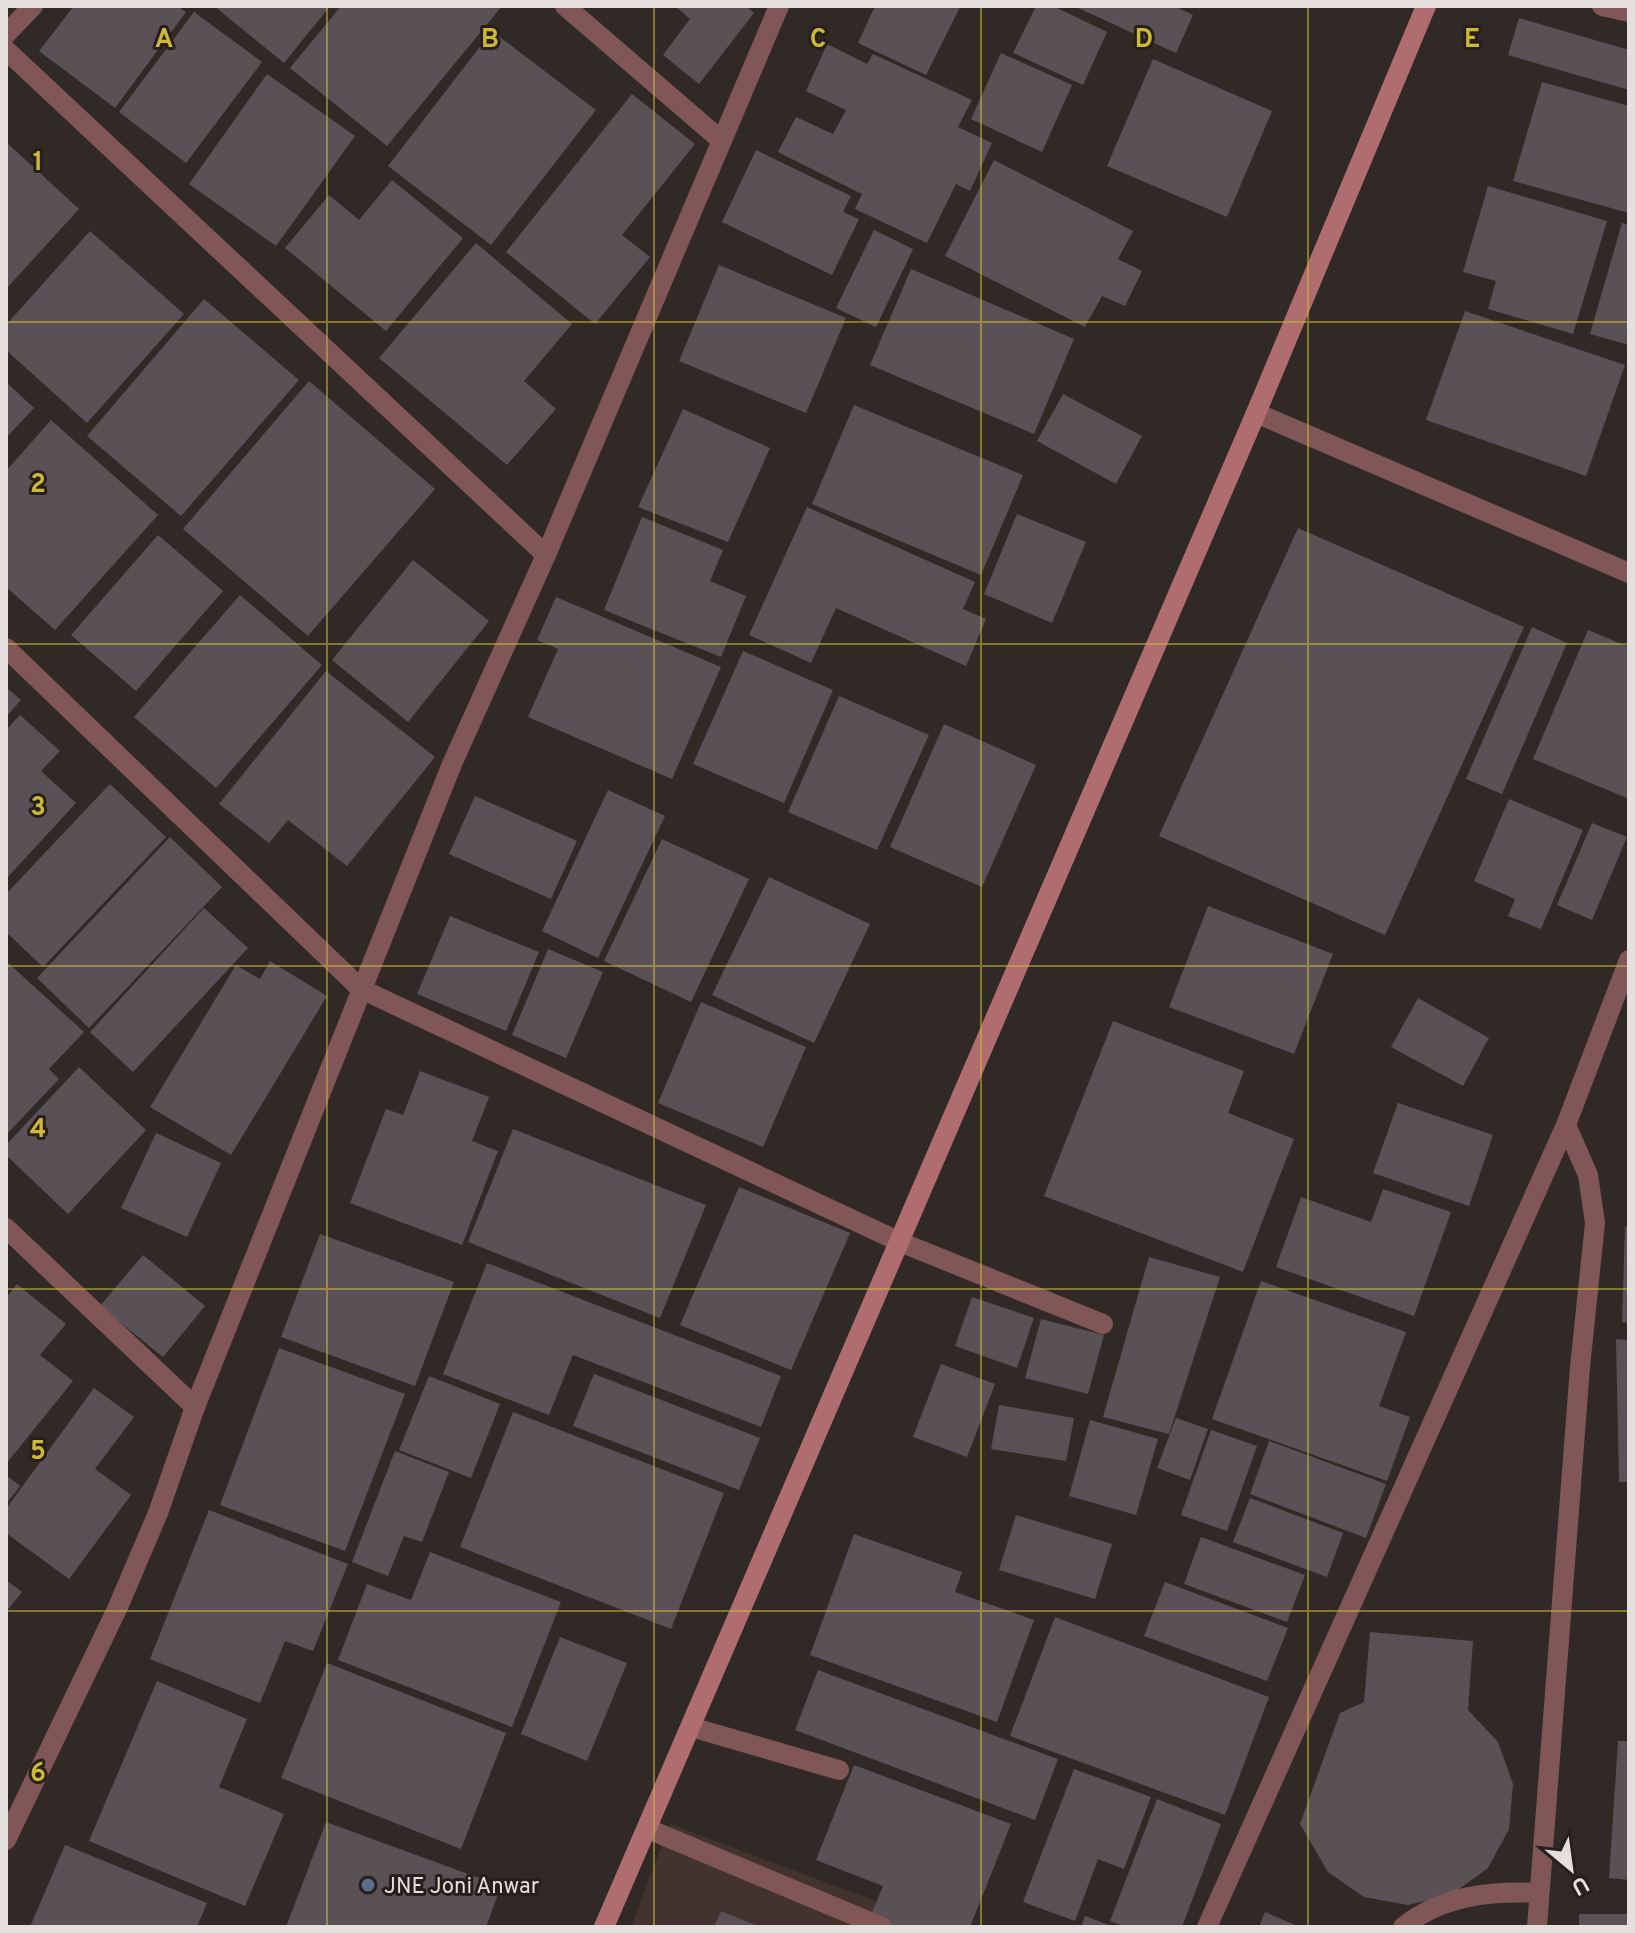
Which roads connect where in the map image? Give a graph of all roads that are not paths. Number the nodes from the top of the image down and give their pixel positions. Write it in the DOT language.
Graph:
graph roads {
  1 [pos="33,6"];
  2 [pos="565,6"];
  3 [pos="779,6"];
  4 [pos="1426,6"];
  5 [pos="1602,6"];
  6 [pos="1629,12"];
  7 [pos="6,34"];
  8 [pos="6,50"];
  9 [pos="722,141"];
  10 [pos="1256,413"];
  11 [pos="546,555"];
  12 [pos="1629,573"];
  13 [pos="6,648"];
  14 [pos="1629,960"];
  15 [pos="361,989"];
  16 [pos="1566,1125"];
  17 [pos="6,1228"];
  18 [pos="900,1242"];
  19 [pos="1103,1324"];
  20 [pos="195,1407"];
  21 [pos="691,1727"];
  22 [pos="839,1770"];
  23 [pos="11,1813"];
  24 [pos="648,1829"];
  25 [pos="6,1840"];
  26 [pos="1539,1893"];
  27 [pos="604,1927"];
  28 [pos="882,1927"];
  29 [pos="1207,1927"];
  30 [pos="1403,1927"];
  31 [pos="1537,1927"];
  1 -- 7 [label="street"];
  2 -- 9 [label="street"];
  3 -- 9 [label="street"];
  4 -- 10 [label="main road"];
  5 -- 6 [label="street"];
  8 -- 11 [label="street"];
  9 -- 11 [label="street"];
  10 -- 12 [label="street"];
  10 -- 18 [label="main road"];
  11 -- 15 [label="street"];
  13 -- 15 [label="street"];
  14 -- 16 [label="street"];
  15 -- 18 [label="street"];
  15 -- 20 [label="street"];
  16 -- 26 [label="street"];
  16 -- 29 [label="street"];
  17 -- 20 [label="street"];
  18 -- 19 [label="street"];
  18 -- 21 [label="main road"];
  20 -- 23 [label="street"];
  21 -- 22 [label="street"];
  21 -- 24 [label="main road"];
  23 -- 25 [label="street"];
  24 -- 27 [label="main road"];
  24 -- 28 [label="street"];
  26 -- 30 [label="street"];
  26 -- 31 [label="street"];
}
